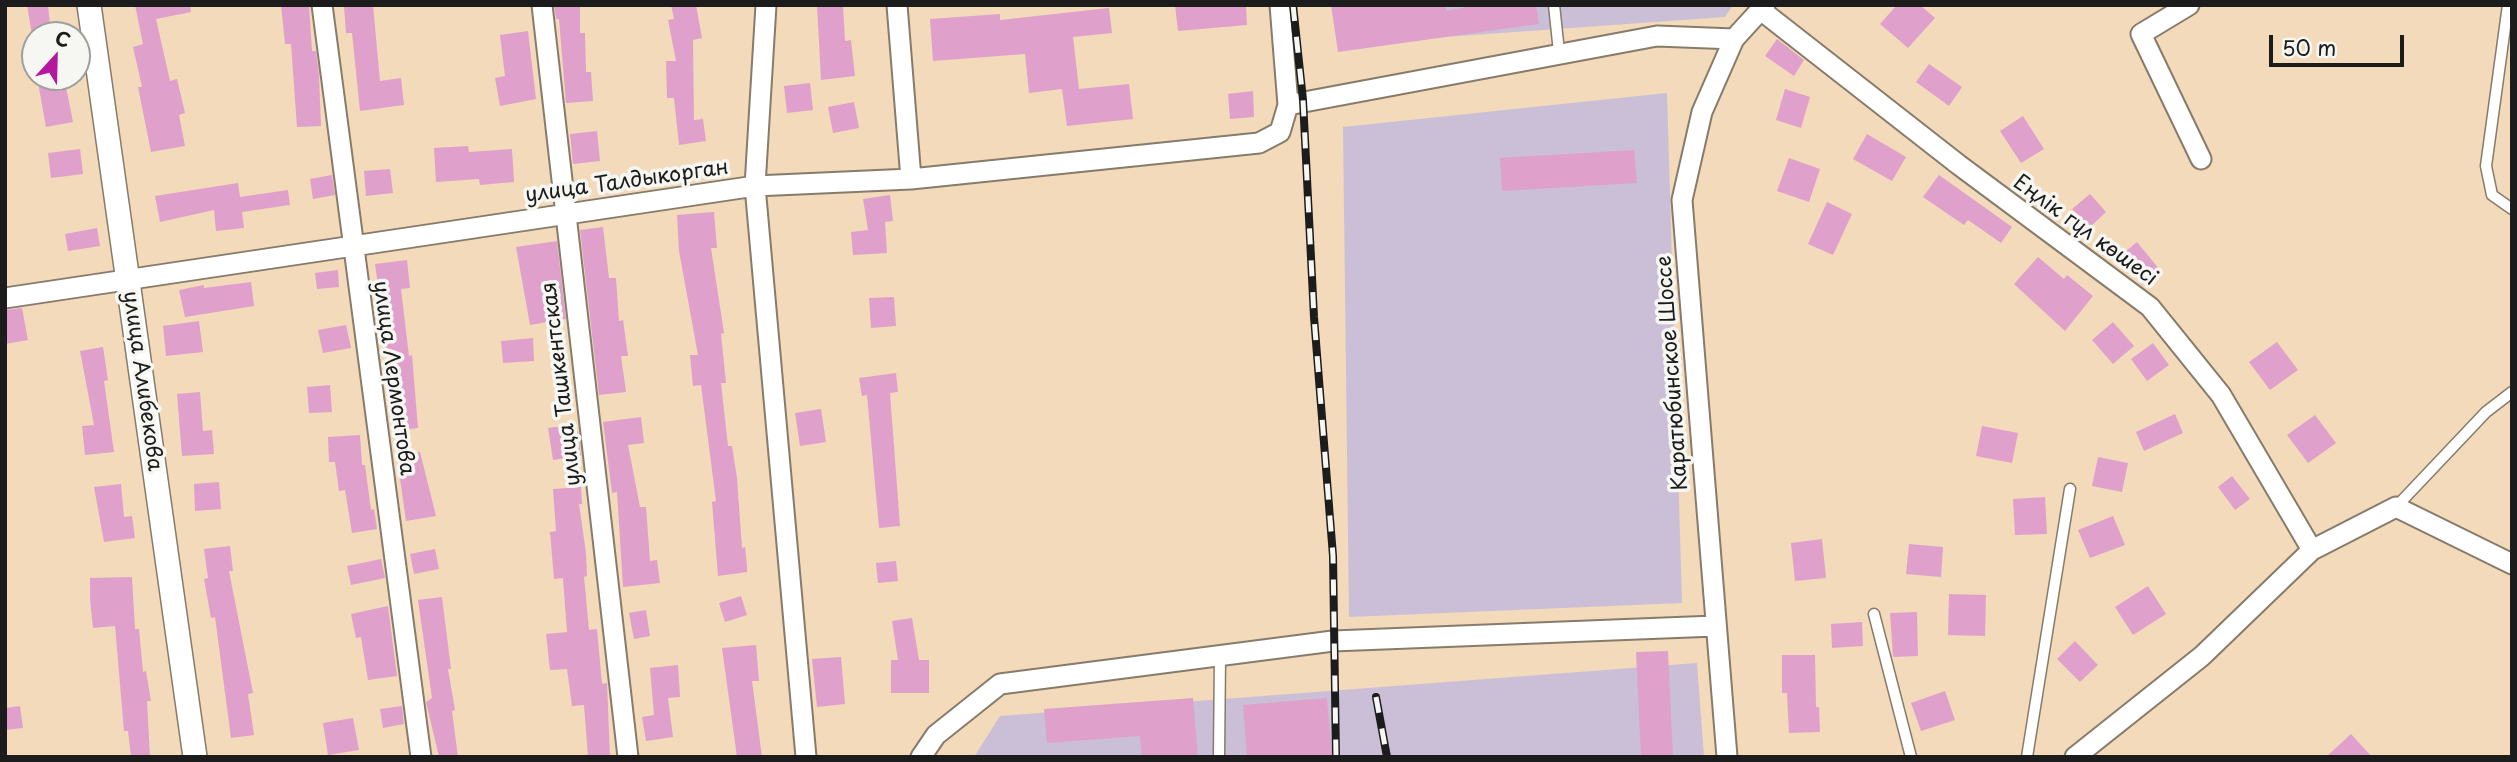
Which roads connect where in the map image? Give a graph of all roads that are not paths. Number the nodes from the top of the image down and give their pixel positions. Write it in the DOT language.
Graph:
graph roads {
  1 [pos="89,5"];
  2 [pos="322,5"];
  3 [pos="542,5"];
  4 [pos="766,5"];
  5 [pos="897,5"];
  6 [pos="1280,5"];
  7 [pos="1554,5"];
  8 [pos="2189,5"];
  9 [pos="2508,5"];
  10 [pos="1763,8"];
  11 [pos="1734,39"];
  12 [pos="1559,52"];
  13 [pos="1287,105"];
  14 [pos="2201,159"];
  15 [pos="911,179"];
  16 [pos="755,186"];
  17 [pos="2512,209"];
  18 [pos="565,215"];
  19 [pos="352,246"];
  20 [pos="128,282"];
  21 [pos="5,298"];
  22 [pos="2512,392"];
  23 [pos="2070,489"];
  24 [pos="2396,507"];
  25 [pos="2312,550"];
  26 [pos="2512,564"];
  27 [pos="1874,614"];
  28 [pos="1715,626"];
  29 [pos="1220,655"];
  30 [pos="195,757"];
  31 [pos="421,757"];
  32 [pos="628,757"];
  33 [pos="806,757"];
  34 [pos="920,757"];
  35 [pos="1219,757"];
  36 [pos="1727,757"];
  37 [pos="1911,757"];
  38 [pos="2027,757"];
  39 [pos="2074,757"];
  1 -- 20 [label="street, улица Алибекова"];
  2 -- 19 [label="street, улица Лермонтова"];
  3 -- 18 [label="street, улица Ташкентская"];
  4 -- 16 [label="street"];
  5 -- 15 [label="street"];
  6 -- 13 [label="street"];
  7 -- 12 [label="lane"];
  8 -- 14 [label="street"];
  9 -- 17 [label="lane"];
  10 -- 11 [label="street, Каратюбинское Шоссе"];
  10 -- 25 [label="street, Еңлік гүл көшесі"];
  11 -- 12 [label="street"];
  11 -- 28 [label="street, Каратюбинское Шоссе"];
  12 -- 13 [label="street"];
  13 -- 15 [label="street, улица Талдыкорган"];
  15 -- 16 [label="street, улица Талдыкорган"];
  16 -- 18 [label="street, улица Талдыкорган"];
  16 -- 33 [label="street"];
  18 -- 19 [label="street, улица Талдыкорган"];
  18 -- 32 [label="street, улица Ташкентская"];
  19 -- 20 [label="street, улица Талдыкорган"];
  19 -- 31 [label="street, улица Лермонтова"];
  20 -- 21 [label="street, улица Талдыкорган"];
  20 -- 30 [label="street, улица Алибекова"];
  22 -- 24 [label="lane"];
  23 -- 38 [label="lane"];
  24 -- 25 [label="street"];
  24 -- 26 [label="street"];
  25 -- 39 [label="street"];
  27 -- 37 [label="lane"];
  28 -- 29 [label="street"];
  28 -- 36 [label="street, Каратюбинское Шоссе"];
  29 -- 34 [label="street"];
  29 -- 35 [label="lane"];
}
